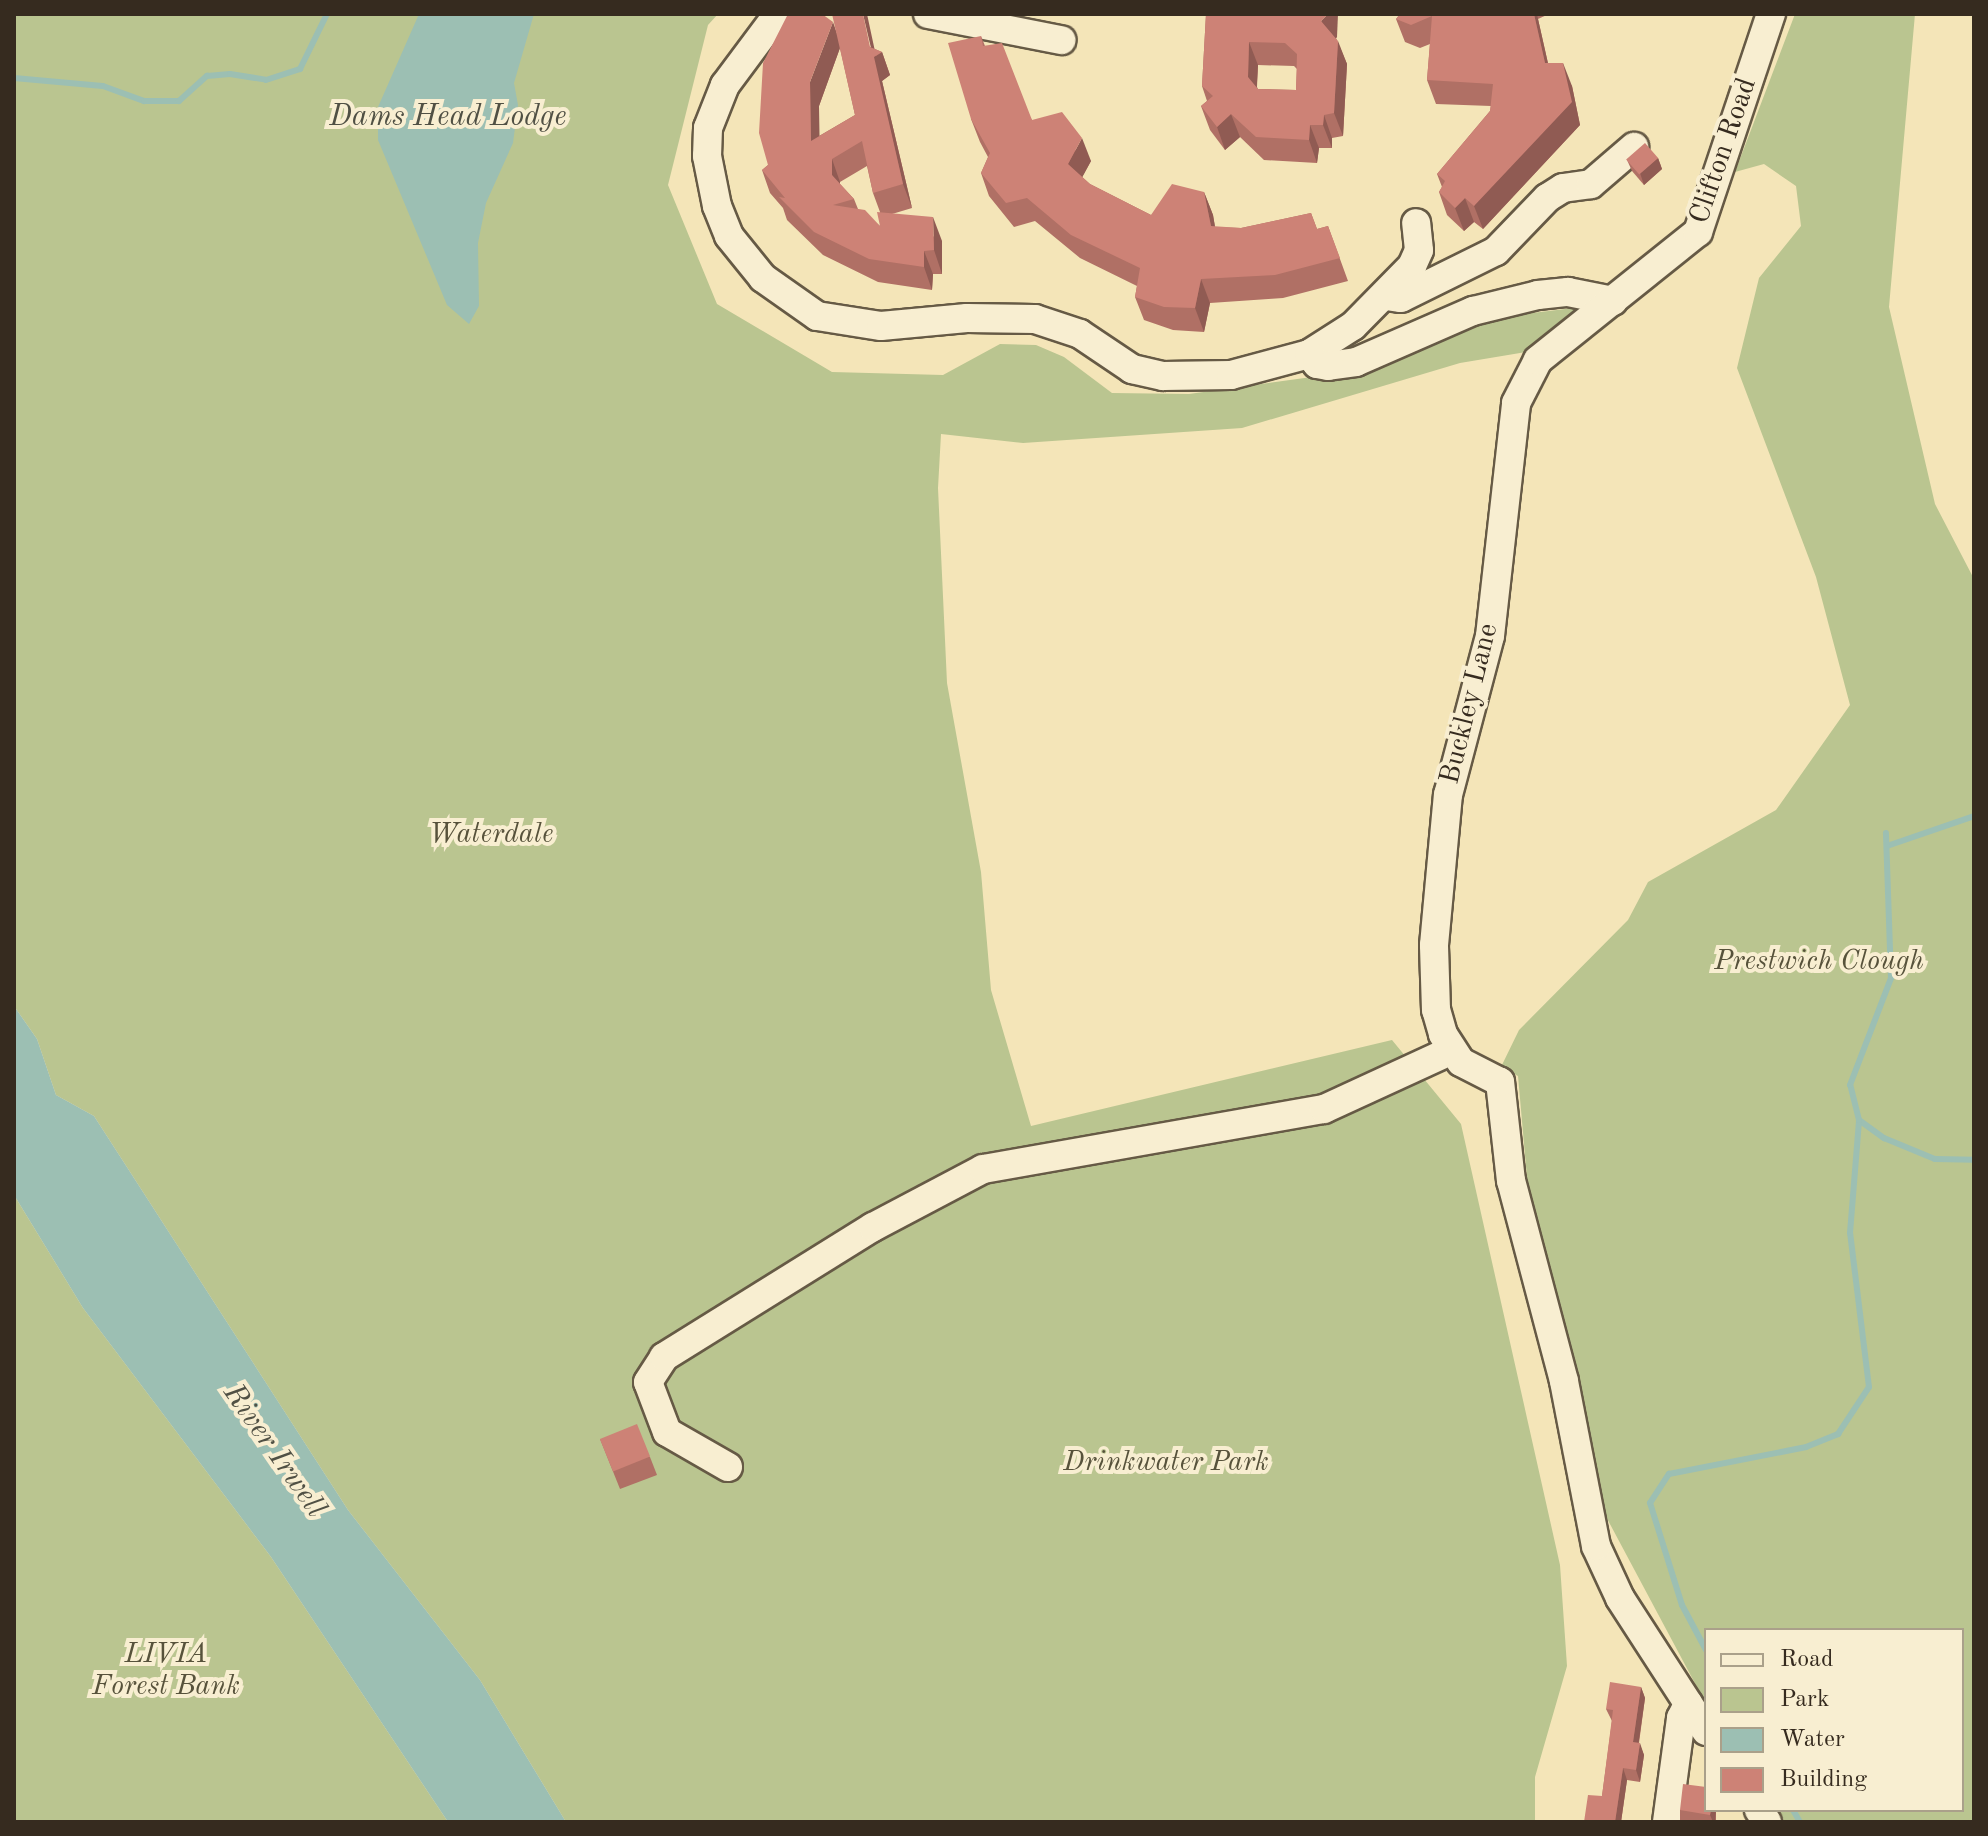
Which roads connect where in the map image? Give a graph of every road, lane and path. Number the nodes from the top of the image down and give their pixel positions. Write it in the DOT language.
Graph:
graph roads {
  1 [pos="778,14"];
  2 [pos="928,14"];
  3 [pos="1771,14"];
  4 [pos="1061,40"];
  5 [pos="1634,147"];
  6 [pos="1416,223"];
  7 [pos="1386,296"];
  8 [pos="1613,301"];
  9 [pos="1309,354"];
  10 [pos="1538,360"];
  11 [pos="1452,1050"];
  12 [pos="728,1467"];
  13 [pos="1688,1704"];
  14 [pos="1704,1728"];
  15 [pos="1667,1822"];
  1 -- 9 [label="street"];
  2 -- 4 [label="street"];
  3 -- 8 [label="street, Clifton Road"];
  5 -- 7 [label="street"];
  6 -- 7 [label="street"];
  7 -- 9 [label="street"];
  8 -- 9 [label="street"];
  8 -- 10 [label="street, Clifton Road"];
  10 -- 11 [label="street, Buckley Lane"];
  11 -- 12 [label="street"];
  11 -- 13 [label="street"];
  13 -- 14 [label="street"];
  13 -- 15 [label="street"];
}
